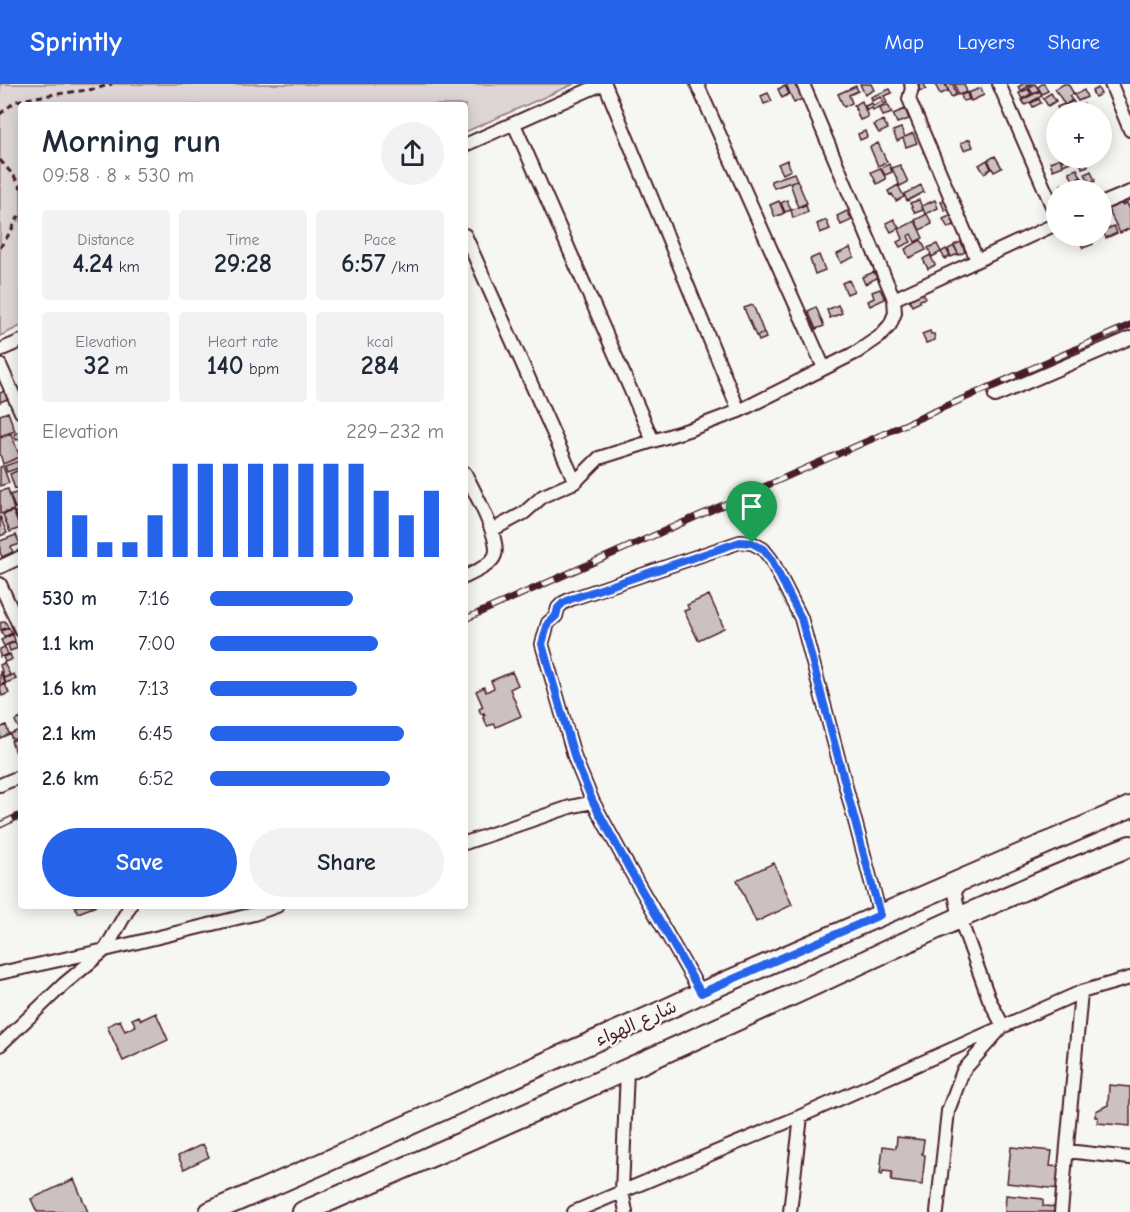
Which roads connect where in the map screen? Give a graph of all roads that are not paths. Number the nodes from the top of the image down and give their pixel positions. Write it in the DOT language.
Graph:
graph roads {
  1 [pos="604,84"];
  2 [pos="697,84"];
  3 [pos="803,84"];
  4 [pos="911,84"];
  5 [pos="999,84"];
  6 [pos="1111,84"];
  7 [pos="514,124"];
  8 [pos="1130,130"];
  9 [pos="468,144"];
  10 [pos="1046,192"];
  11 [pos="1130,192"];
  12 [pos="1112,199"];
  13 [pos="1046,229"];
  14 [pos="468,242"];
  15 [pos="977,260"];
  16 [pos="894,298"];
  17 [pos="1130,338"];
  18 [pos="18,341"];
  19 [pos="0,350"];
  20 [pos="0,365"];
  21 [pos="824,368"];
  22 [pos="994,396"];
  23 [pos="18,405"];
  24 [pos="739,411"];
  25 [pos="653,441"];
  26 [pos="468,479"];
  27 [pos="575,482"];
  28 [pos="492,530"];
  29 [pos="18,559"];
  30 [pos="0,567"];
  31 [pos="468,575"];
  32 [pos="0,584"];
  33 [pos="18,623"];
  34 [pos="18,777"];
  35 [pos="0,785"];
  36 [pos="593,802"];
  37 [pos="1130,807"];
  38 [pos="468,842"];
  39 [pos="1130,846"];
  40 [pos="953,883"];
  41 [pos="128,909"];
  42 [pos="268,909"];
  43 [pos="880,915"];
  44 [pos="960,919"];
  45 [pos="105,950"];
  46 [pos="0,973"];
  47 [pos="1130,978"];
  48 [pos="1081,992"];
  49 [pos="701,993"];
  50 [pos="1003,1026"];
  51 [pos="0,1045"];
  52 [pos="627,1070"];
  53 [pos="801,1116"];
  54 [pos="1067,1151"];
  55 [pos="1130,1158"];
  56 [pos="622,1191"];
  57 [pos="210,1212"];
  58 [pos="303,1212"];
  59 [pos="574,1212"];
  60 [pos="626,1212"];
  61 [pos="790,1212"];
  62 [pos="937,1212"];
  63 [pos="1061,1212"];
  1 -- 7 [label="street"];
  1 -- 24 [label="street"];
  2 -- 21 [label="street"];
  3 -- 16 [label="street"];
  4 -- 15 [label="street"];
  5 -- 10 [label="street"];
  6 -- 8 [label="street"];
  7 -- 9 [label="street"];
  7 -- 25 [label="street"];
  11 -- 12 [label="street"];
  13 -- 15 [label="street"];
  14 -- 27 [label="street"];
  15 -- 16 [label="street"];
  16 -- 21 [label="street"];
  17 -- 22 [label="street"];
  18 -- 19 [label="street"];
  20 -- 23 [label="street"];
  21 -- 24 [label="street"];
  24 -- 25 [label="street"];
  25 -- 27 [label="street"];
  26 -- 28 [label="street"];
  27 -- 28 [label="street"];
  28 -- 31 [label="street"];
  29 -- 30 [label="street"];
  32 -- 33 [label="street"];
  34 -- 35 [label="street"];
  36 -- 38 [label="street"];
  36 -- 43 [label="street"];
  36 -- 49 [label="street"];
  37 -- 40 [label="main road, شارع الهواء"];
  39 -- 44 [label="main road"];
  40 -- 43 [label="main road, شارع الهواء"];
  40 -- 44 [label="street"];
  41 -- 45 [label="street"];
  42 -- 45 [label="street"];
  43 -- 49 [label="main road, شارع الهواء"];
  44 -- 50 [label="street"];
  44 -- 52 [label="main road"];
  45 -- 46 [label="street"];
  45 -- 51 [label="street"];
  47 -- 48 [label="street"];
  48 -- 50 [label="street"];
  48 -- 54 [label="street"];
  49 -- 57 [label="main road, شارع الهواء"];
  50 -- 53 [label="street"];
  50 -- 62 [label="street"];
  52 -- 56 [label="street"];
  52 -- 58 [label="main road"];
  53 -- 56 [label="street"];
  53 -- 61 [label="street"];
  54 -- 55 [label="street"];
  54 -- 63 [label="street"];
  56 -- 59 [label="street"];
  56 -- 60 [label="street"];
}
